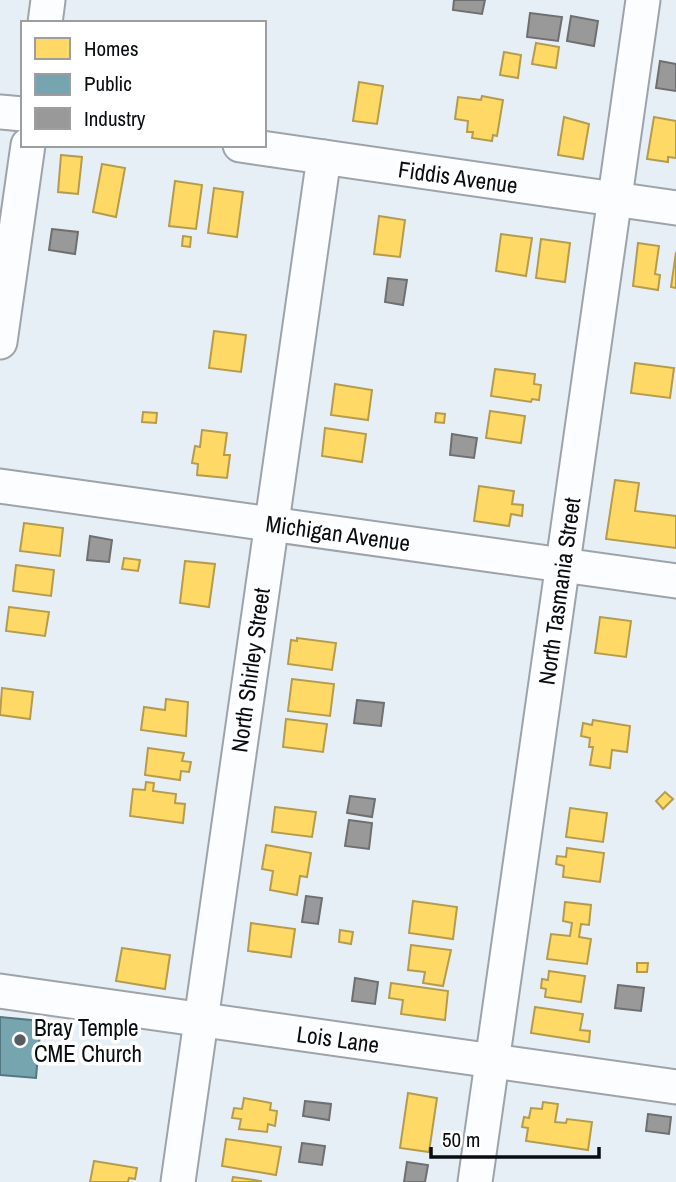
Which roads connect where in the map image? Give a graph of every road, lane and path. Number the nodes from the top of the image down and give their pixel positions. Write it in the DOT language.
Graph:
graph roads {
  1 [pos="48,0"];
  2 [pos="643,0"];
  3 [pos="45,21"];
  4 [pos="0,112"];
  5 [pos="21,114"];
  6 [pos="28,147"];
  7 [pos="254,147"];
  8 [pos="324,157"];
  9 [pos="615,199"];
  10 [pos="676,208"];
  11 [pos="0,342"];
  12 [pos="0,486"];
  13 [pos="271,524"];
  14 [pos="563,565"];
  15 [pos="676,581"];
  16 [pos="0,991"];
  17 [pos="201,1019"];
  18 [pos="492,1060"];
  19 [pos="676,1087"];
  20 [pos="178,1182"];
  21 [pos="475,1182"];
  1 -- 3 [label="street"];
  2 -- 9 [label="street, North Tasmania Street"];
  4 -- 5 [label="street"];
  6 -- 11 [label="street"];
  7 -- 8 [label="street, Fiddis Avenue"];
  8 -- 9 [label="street, Fiddis Avenue"];
  8 -- 13 [label="street, North Shirley Street"];
  9 -- 10 [label="street, Fiddis Avenue"];
  9 -- 14 [label="street, North Tasmania Street"];
  12 -- 13 [label="street, Michigan Avenue"];
  13 -- 14 [label="street, Michigan Avenue"];
  13 -- 17 [label="street, North Shirley Street"];
  14 -- 15 [label="street, Michigan Avenue"];
  14 -- 18 [label="street, North Tasmania Street"];
  16 -- 17 [label="street, Lois Lane"];
  17 -- 18 [label="street, Lois Lane"];
  17 -- 20 [label="street, North Shirley Street"];
  18 -- 19 [label="street, Lois Lane"];
  18 -- 21 [label="street, North Tasmania Street"];
}
